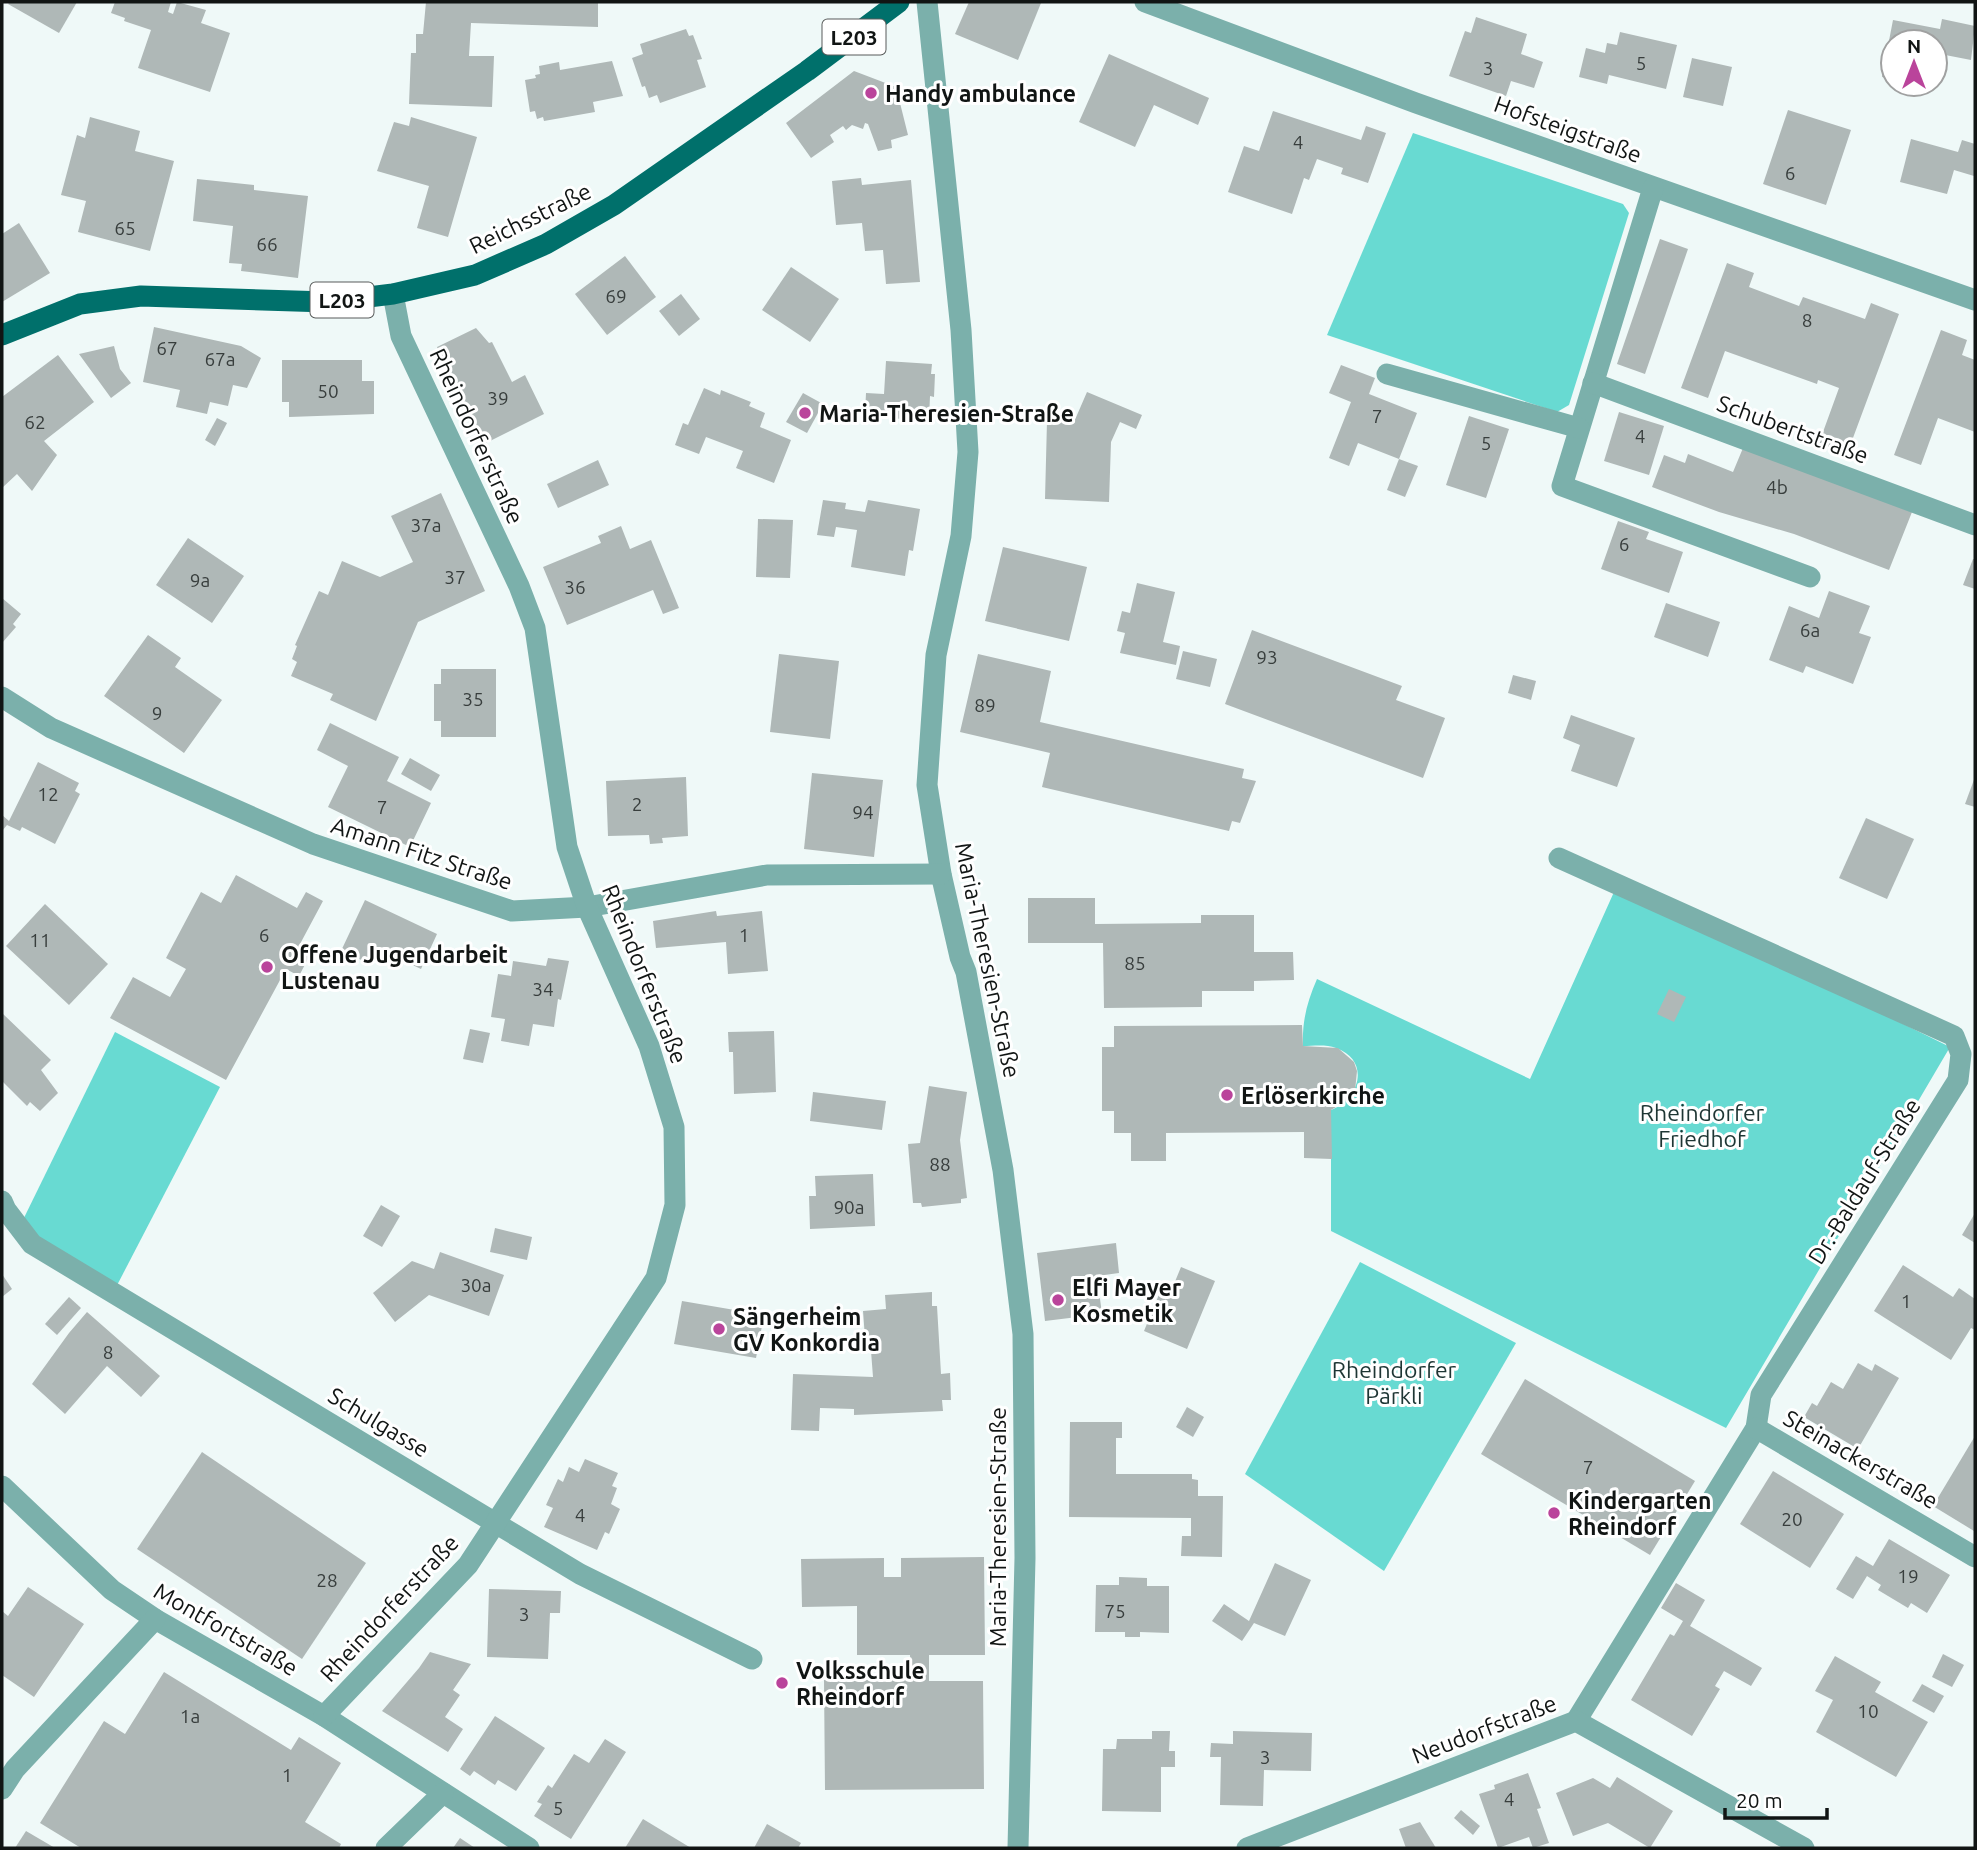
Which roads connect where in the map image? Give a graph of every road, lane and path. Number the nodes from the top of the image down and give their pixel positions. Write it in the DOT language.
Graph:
graph roads {
  1 [pos="899,2"];
  2 [pos="927,2"];
  3 [pos="1145,2"];
  4 [pos="1653,188"];
  5 [pos="393,294"];
  6 [pos="1975,300"];
  7 [pos="2,335"];
  8 [pos="1388,374"];
  9 [pos="1593,383"];
  10 [pos="1579,428"];
  11 [pos="1975,525"];
  12 [pos="1810,577"];
  13 [pos="2,696"];
  14 [pos="1559,858"];
  15 [pos="941,874"];
  16 [pos="587,907"];
  17 [pos="2,1201"];
  18 [pos="1756,1428"];
  19 [pos="2,1486"];
  20 [pos="496,1523"];
  21 [pos="1975,1557"];
  22 [pos="155,1619"];
  23 [pos="752,1659"];
  24 [pos="324,1716"];
  25 [pos="1576,1721"];
  26 [pos="2,1789"];
  27 [pos="443,1793"];
  28 [pos="386,1848"];
  29 [pos="529,1848"];
  30 [pos="1018,1848"];
  31 [pos="1247,1848"];
  32 [pos="1804,1848"];
  1 -- 5 [label="main road, Reichsstraße / L203"];
  2 -- 15 [label="street, Maria-Theresien-Straße"];
  3 -- 4 [label="street, Hofsteigstraße"];
  4 -- 6 [label="street, Hofsteigstraße"];
  4 -- 9 [label="street"];
  5 -- 7 [label="main road, Reichsstraße / L203"];
  5 -- 16 [label="street, Rheindorferstraße"];
  8 -- 10 [label="street"];
  9 -- 10 [label="street"];
  9 -- 11 [label="street, Schubertstraße"];
  10 -- 12 [label="street"];
  13 -- 16 [label="street, Amann Fitz Straße"];
  14 -- 18 [label="street, Dr.-Baldauf-Straße"];
  15 -- 16 [label="street, Amann Fitz Straße"];
  15 -- 30 [label="street, Maria-Theresien-Straße"];
  16 -- 20 [label="street, Rheindorferstraße"];
  17 -- 20 [label="street, Schulgasse"];
  18 -- 21 [label="street, Steinackerstraße"];
  18 -- 25 [label="street, Dr.-Baldauf-Straße"];
  19 -- 22 [label="street, Montfortstraße"];
  20 -- 23 [label="street, Schulgasse"];
  20 -- 24 [label="street, Rheindorferstraße"];
  22 -- 24 [label="street, Montfortstraße"];
  22 -- 26 [label="street"];
  24 -- 27 [label="street, Montfortstraße"];
  25 -- 31 [label="street, Neudorfstraße"];
  25 -- 32 [label="street, Neudorfstraße"];
  27 -- 28 [label="street"];
  27 -- 29 [label="street, Montfortstraße"];
}
